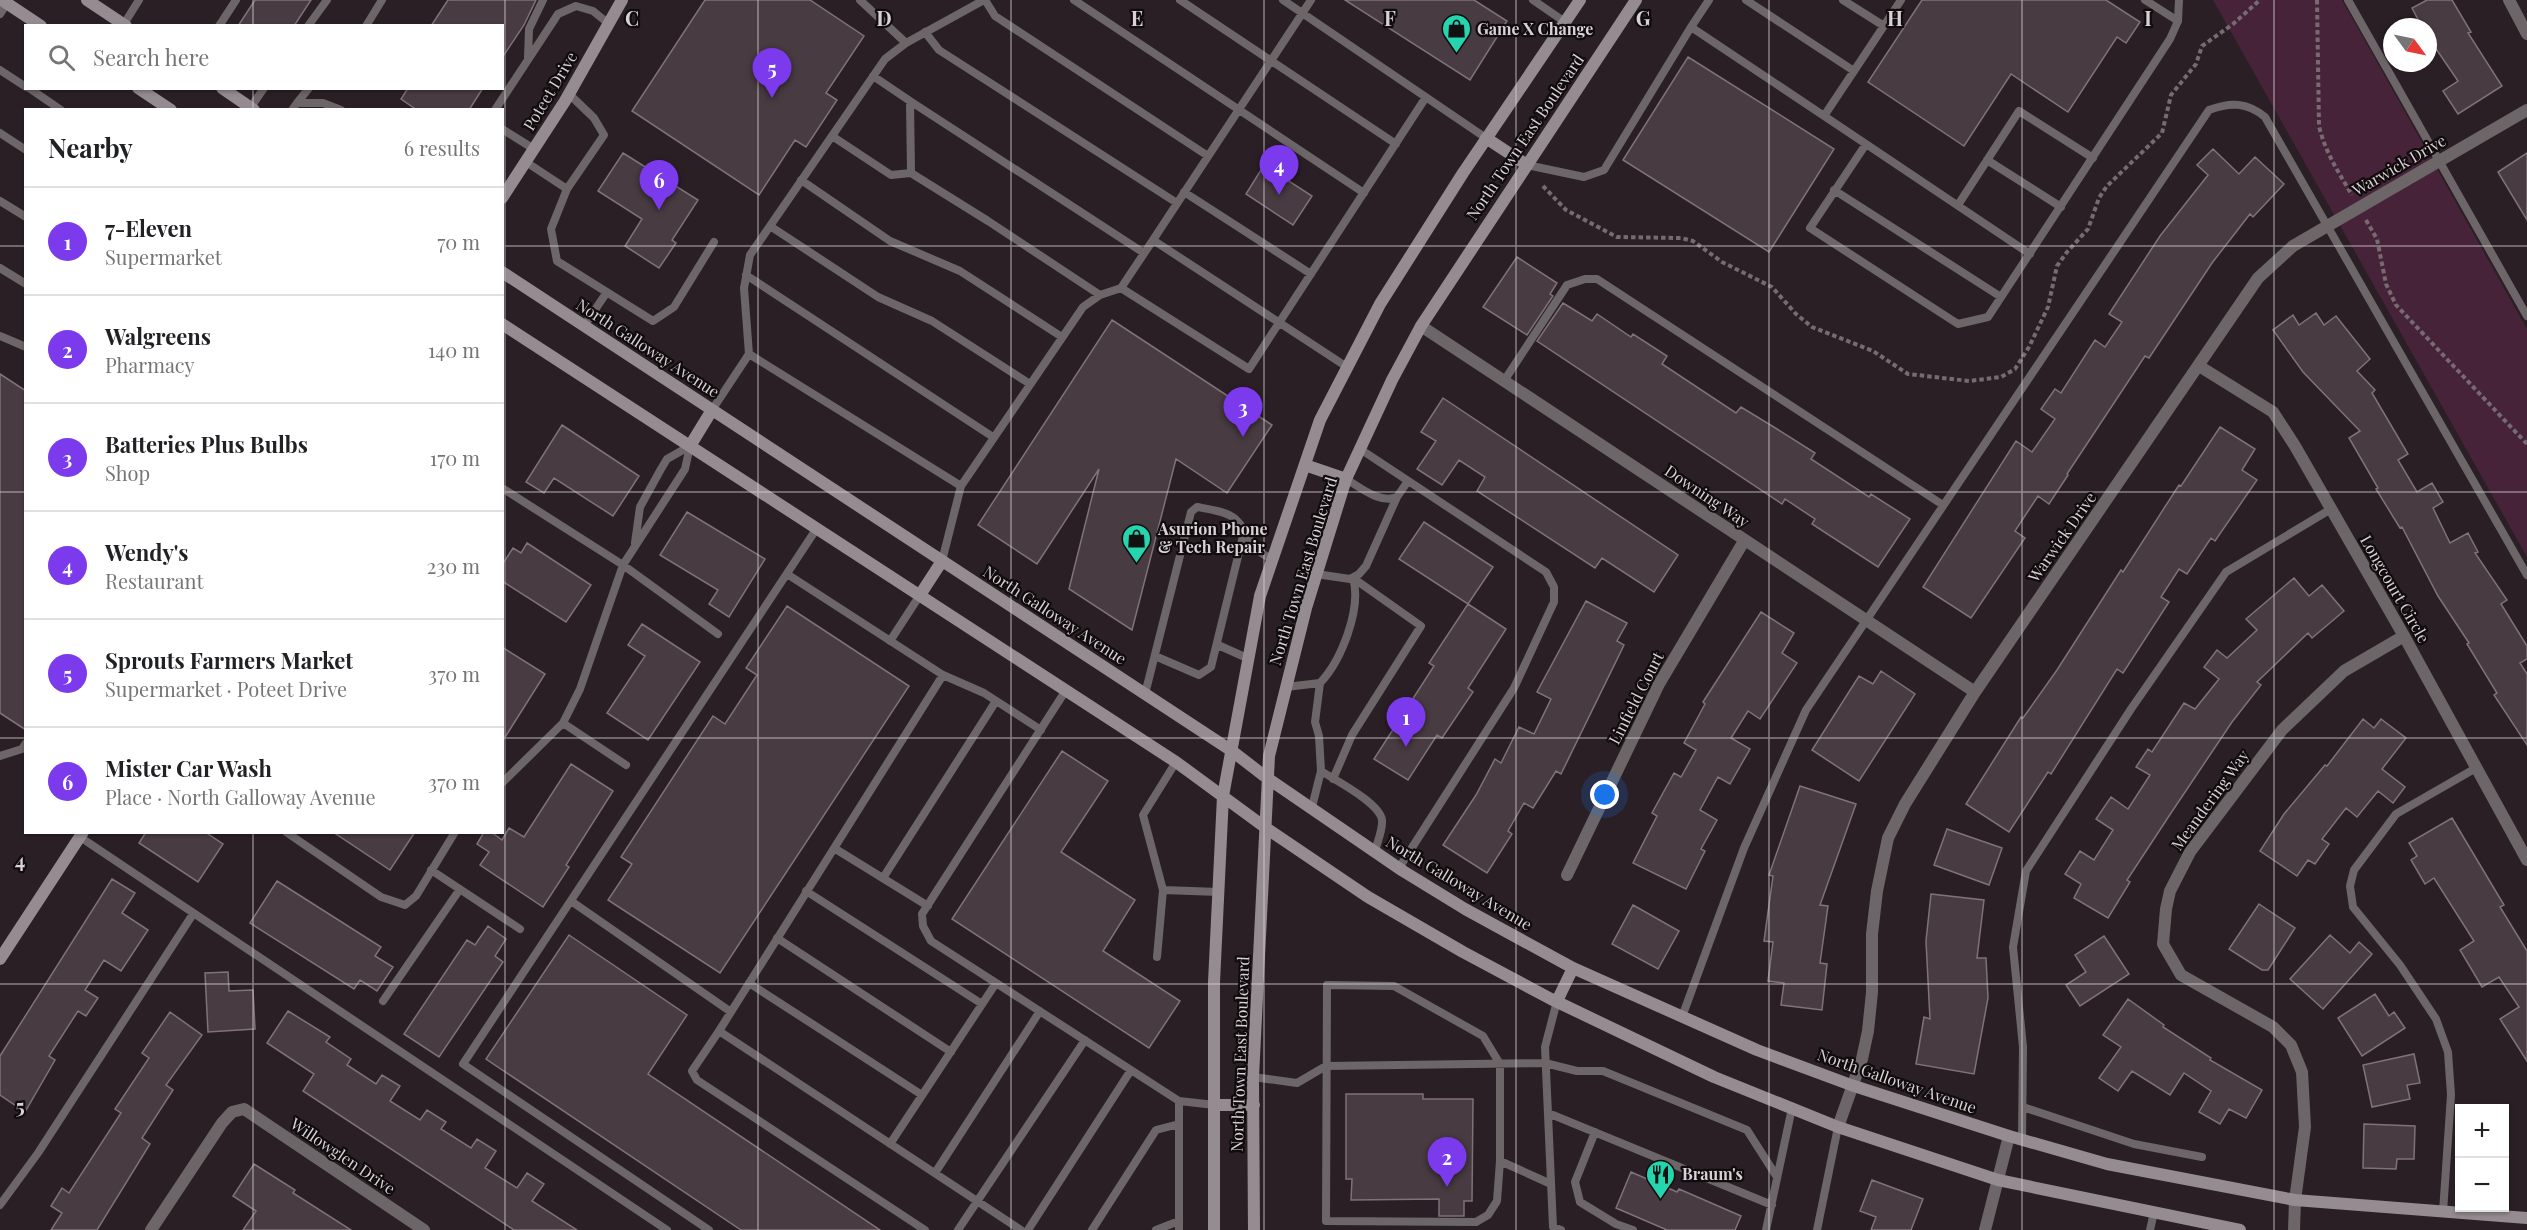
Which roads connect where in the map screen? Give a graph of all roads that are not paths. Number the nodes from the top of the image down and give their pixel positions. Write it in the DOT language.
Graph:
graph roads {
  1 [pos="87,0"];
  2 [pos="139,0"];
  3 [pos="236,0"];
  4 [pos="327,0"];
  5 [pos="382,0"];
  6 [pos="543,0"];
  7 [pos="622,0"];
  8 [pos="860,0"];
  9 [pos="985,0"];
  10 [pos="1074,0"];
  11 [pos="1180,0"];
  12 [pos="1283,0"];
  13 [pos="1311,0"];
  14 [pos="1534,0"];
  15 [pos="1580,0"];
  16 [pos="1636,0"];
  17 [pos="1709,0"];
  18 [pos="1746,0"];
  19 [pos="1843,0"];
  20 [pos="1901,0"];
  21 [pos="2145,0"];
  22 [pos="2179,0"];
  23 [pos="2348,0"];
  24 [pos="2509,0"];
  25 [pos="4,4"];
  26 [pos="1302,13"];
  27 [pos="2178,21"];
  28 [pos="1565,22"];
  29 [pos="38,24"];
  30 [pos="123,24"];
  31 [pos="126,24"];
  32 [pos="220,24"];
  33 [pos="309,24"];
  34 [pos="367,24"];
  35 [pos="609,24"];
  36 [pos="1884,26"];
  37 [pos="1691,27"];
  38 [pos="925,32"];
  39 [pos="2527,34"];
  40 [pos="906,43"];
  41 [pos="528,58"];
  42 [pos="1270,61"];
  43 [pos="0,70"];
  44 [pos="1854,70"];
  45 [pos="873,76"];
  46 [pos="24,86"];
  47 [pos="30,90"];
  48 [pos="141,90"];
  49 [pos="225,90"];
  50 [pos="263,90"];
  51 [pos="307,90"];
  52 [pos="569,94"];
  53 [pos="1426,98"];
  54 [pos="910,101"];
  55 [pos="295,106"];
  56 [pos="58,108"];
  57 [pos="168,108"];
  58 [pos="250,108"];
  59 [pos="252,108"];
  60 [pos="336,108"];
  61 [pos="496,108"];
  62 [pos="1238,110"];
  63 [pos="2527,110"];
  64 [pos="1824,116"];
  65 [pos="504,130"];
  66 [pos="0,133"];
  67 [pos="832,136"];
  68 [pos="1486,138"];
  69 [pos="1396,144"];
  70 [pos="1866,144"];
  71 [pos="534,148"];
  72 [pos="24,149"];
  73 [pos="1208,156"];
  74 [pos="2093,158"];
  75 [pos="1987,160"];
  76 [pos="2439,161"];
  77 [pos="526,162"];
  78 [pos="1527,165"];
  79 [pos="911,173"];
  80 [pos="801,180"];
  81 [pos="567,189"];
  82 [pos="1834,190"];
  83 [pos="1184,192"];
  84 [pos="1364,194"];
  85 [pos="504,195"];
  86 [pos="0,201"];
  87 [pos="1177,204"];
  88 [pos="1958,205"];
  89 [pos="2061,207"];
  90 [pos="24,216"];
  91 [pos="2328,225"];
  92 [pos="770,226"];
  93 [pos="1154,240"];
  94 [pos="714,242"];
  95 [pos="1144,253"];
  96 [pos="2030,254"];
  97 [pos="0,268"];
  98 [pos="504,273"];
  99 [pos="1311,274"];
  100 [pos="746,275"];
  101 [pos="24,283"];
  102 [pos="1121,288"];
  103 [pos="607,292"];
  104 [pos="1100,295"];
  105 [pos="2001,297"];
  106 [pos="2527,316"];
  107 [pos="1280,323"];
  108 [pos="504,325"];
  109 [pos="584,326"];
  110 [pos="1421,326"];
  111 [pos="0,336"];
  112 [pos="1062,337"];
  113 [pos="24,346"];
  114 [pos="749,354"];
  115 [pos="2199,366"];
  116 [pos="1347,367"];
  117 [pos="1504,381"];
  118 [pos="1030,384"];
  119 [pos="712,410"];
  120 [pos="993,437"];
  121 [pos="690,446"];
  122 [pos="1360,449"];
  123 [pos="1305,465"];
  124 [pos="1346,479"];
  125 [pos="1408,481"];
  126 [pos="961,486"];
  127 [pos="504,489"];
  128 [pos="1397,497"];
  129 [pos="1943,505"];
  130 [pos="2331,509"];
  131 [pos="817,528"];
  132 [pos="1244,532"];
  133 [pos="1744,541"];
  134 [pos="634,547"];
  135 [pos="1273,559"];
  136 [pos="942,561"];
  137 [pos="623,565"];
  138 [pos="787,574"];
  139 [pos="1316,574"];
  140 [pos="2527,575"];
  141 [pos="1353,578"];
  142 [pos="920,595"];
  143 [pos="1865,620"];
  144 [pos="718,634"];
  145 [pos="2404,636"];
  146 [pos="890,640"];
  147 [pos="1218,645"];
  148 [pos="1155,656"];
  149 [pos="1247,658"];
  150 [pos="943,675"];
  151 [pos="1320,683"];
  152 [pos="1286,687"];
  153 [pos="1066,690"];
  154 [pos="1975,692"];
  155 [pos="1145,694"];
  156 [pos="996,701"];
  157 [pos="563,723"];
  158 [pos="1041,730"];
  159 [pos="24,746"];
  160 [pos="1232,751"];
  161 [pos="0,756"];
  162 [pos="1176,762"];
  163 [pos="626,765"];
  164 [pos="2476,768"];
  165 [pos="1321,771"];
  166 [pos="1267,778"];
  167 [pos="1333,779"];
  168 [pos="504,781"];
  169 [pos="1223,796"];
  170 [pos="1312,807"];
  171 [pos="1266,828"];
  172 [pos="289,834"];
  173 [pos="454,834"];
  174 [pos="82,835"];
  175 [pos="834,848"];
  176 [pos="1375,852"];
  177 [pos="2527,860"];
  178 [pos="1399,868"];
  179 [pos="431,870"];
  180 [pos="1567,875"];
  181 [pos="883,878"];
  182 [pos="459,889"];
  183 [pos="1163,890"];
  184 [pos="806,891"];
  185 [pos="1219,892"];
  186 [pos="571,901"];
  187 [pos="928,906"];
  188 [pos="193,914"];
  189 [pos="520,929"];
  190 [pos="777,938"];
  191 [pos="1157,957"];
  192 [pos="0,959"];
  193 [pos="1573,968"];
  194 [pos="996,982"];
  195 [pos="749,983"];
  196 [pos="383,1001"];
  197 [pos="1557,1002"];
  198 [pos="982,1004"];
  199 [pos="1040,1011"];
  200 [pos="731,1012"];
  201 [pos="1682,1017"];
  202 [pos="719,1030"];
  203 [pos="1085,1040"];
  204 [pos="951,1052"];
  205 [pos="1545,1063"];
  206 [pos="1500,1064"];
  207 [pos="1326,1066"];
  208 [pos="1131,1070"];
  209 [pos="1253,1077"];
  210 [pos="1851,1085"];
  211 [pos="922,1095"];
  212 [pos="1179,1101"];
  213 [pos="1254,1105"];
  214 [pos="1215,1106"];
  215 [pos="2023,1107"];
  216 [pos="1792,1108"];
  217 [pos="1548,1113"];
  218 [pos="1179,1124"];
  219 [pos="1838,1127"];
  220 [pos="1594,1132"];
  221 [pos="2009,1136"];
  222 [pos="2022,1140"];
  223 [pos="890,1144"];
  224 [pos="2202,1157"];
  225 [pos="1500,1161"];
  226 [pos="935,1173"];
  227 [pos="1777,1178"];
  228 [pos="1998,1180"];
  229 [pos="1551,1184"];
  230 [pos="2295,1200"];
  231 [pos="977,1202"];
  232 [pos="0,1205"];
  233 [pos="1772,1205"];
  234 [pos="2154,1212"];
  235 [pos="2443,1212"];
  236 [pos="2527,1218"];
  237 [pos="1179,1226"];
  238 [pos="1555,1229"];
  239 [pos="151,1230"];
  240 [pos="424,1230"];
  241 [pos="667,1230"];
  242 [pos="709,1230"];
  243 [pos="925,1230"];
  244 [pos="958,1230"];
  245 [pos="1020,1230"];
  246 [pos="1028,1230"];
  247 [pos="1092,1230"];
  248 [pos="1156,1230"];
  249 [pos="1214,1230"];
  250 [pos="1254,1230"];
  251 [pos="1633,1230"];
  252 [pos="1766,1230"];
  253 [pos="1817,1230"];
  254 [pos="1985,1230"];
  255 [pos="2150,1230"];
  256 [pos="2240,1230"];
  257 [pos="2294,1230"];
  1 -- 30 [label="main road"];
  2 -- 31 [label="lane"];
  3 -- 32 [label="lane"];
  4 -- 33 [label="lane"];
  5 -- 34 [label="lane"];
  6 -- 41 [label="lane"];
  7 -- 35 [label="main road, Poteet Drive"];
  8 -- 40 [label="lane"];
  9 -- 38 [label="lane"];
  9 -- 73 [label="lane"];
  10 -- 62 [label="lane"];
  11 -- 42 [label="lane"];
  12 -- 26 [label="lane"];
  13 -- 26 [label="lane"];
  14 -- 28 [label="lane"];
  15 -- 28 [label="main road, North Town East Boulevard"];
  16 -- 78 [label="main road, North Town East Boulevard"];
  17 -- 37 [label="lane"];
  18 -- 44 [label="lane"];
  19 -- 36 [label="lane"];
  20 -- 36 [label="lane"];
  21 -- 27 [label="lane"];
  22 -- 27 [label="lane"];
  23 -- 76 [label="lane"];
  24 -- 39 [label="street"];
  25 -- 29 [label="main road"];
  26 -- 42 [label="lane"];
  26 -- 53 [label="lane"];
  27 -- 74 [label="lane"];
  28 -- 68 [label="main road, North Town East Boulevard"];
  35 -- 41 [label="lane"];
  35 -- 52 [label="main road, Poteet Drive"];
  36 -- 44 [label="lane"];
  37 -- 64 [label="lane"];
  37 -- 78 [label="lane"];
  38 -- 40 [label="lane"];
  38 -- 87 [label="lane"];
  40 -- 45 [label="lane"];
  41 -- 61 [label="lane"];
  42 -- 62 [label="lane"];
  42 -- 69 [label="lane"];
  43 -- 46 [label="lane"];
  44 -- 64 [label="lane"];
  45 -- 54 [label="lane"];
  45 -- 67 [label="lane"];
  47 -- 56 [label="lane"];
  48 -- 57 [label="main road"];
  49 -- 58 [label="main road"];
  50 -- 59 [label="lane"];
  51 -- 55 [label="lane"];
  52 -- 71 [label="main road, Poteet Drive"];
  52 -- 81 [label="lane"];
  53 -- 68 [label="lane"];
  53 -- 69 [label="lane"];
  54 -- 79 [label="lane"];
  54 -- 95 [label="lane"];
  55 -- 60 [label="lane"];
  62 -- 73 [label="lane"];
  62 -- 84 [label="lane"];
  63 -- 76 [label="street, Warwick Drive"];
  64 -- 70 [label="lane"];
  65 -- 71 [label="lane"];
  66 -- 72 [label="lane"];
  67 -- 79 [label="lane"];
  67 -- 80 [label="lane"];
  68 -- 78 [label="main road"];
  68 -- 116 [label="main road, North Town East Boulevard"];
  69 -- 84 [label="lane"];
  70 -- 82 [label="lane"];
  70 -- 88 [label="lane"];
  71 -- 77 [label="main road, Poteet Drive"];
  73 -- 83 [label="lane"];
  74 -- 75 [label="lane"];
  74 -- 89 [label="lane"];
  75 -- 88 [label="lane"];
  75 -- 89 [label="lane"];
  76 -- 91 [label="street, Warwick Drive"];
  76 -- 106 [label="lane"];
  77 -- 81 [label="lane"];
  77 -- 85 [label="main road, Poteet Drive"];
  78 -- 110 [label="main road, North Town East Boulevard"];
  79 -- 104 [label="lane"];
  80 -- 92 [label="lane"];
  80 -- 112 [label="lane"];
  81 -- 103 [label="lane"];
  82 -- 105 [label="lane"];
  82 -- 105 [label="lane"];
  83 -- 87 [label="lane"];
  83 -- 99 [label="lane"];
  84 -- 99 [label="lane"];
  86 -- 90 [label="lane"];
  87 -- 93 [label="lane"];
  88 -- 96 [label="lane"];
  89 -- 96 [label="lane"];
  91 -- 115 [label="street, Warwick Drive"];
  91 -- 129 [label="lane"];
  91 -- 140 [label="lane"];
  92 -- 100 [label="lane"];
  92 -- 118 [label="lane"];
  93 -- 95 [label="lane"];
  93 -- 107 [label="lane"];
  94 -- 103 [label="lane"];
  95 -- 102 [label="lane"];
  96 -- 105 [label="lane"];
  97 -- 101 [label="lane"];
  98 -- 109 [label="main road, North Galloway Avenue"];
  99 -- 107 [label="lane"];
  100 -- 114 [label="lane"];
  100 -- 120 [label="lane"];
  102 -- 104 [label="lane"];
  102 -- 107 [label="lane"];
  103 -- 109 [label="lane"];
  104 -- 112 [label="lane"];
  107 -- 116 [label="lane"];
  108 -- 121 [label="main road"];
  109 -- 119 [label="main road, North Galloway Avenue"];
  110 -- 117 [label="street, Downing Way"];
  110 -- 122 [label="main road, North Town East Boulevard"];
  111 -- 113 [label="lane"];
  112 -- 118 [label="lane"];
  114 -- 119 [label="lane"];
  114 -- 126 [label="lane"];
  115 -- 130 [label="street, Longcourt Circle"];
  115 -- 154 [label="street, Warwick Drive"];
  116 -- 123 [label="main road, North Town East Boulevard"];
  117 -- 129 [label="lane"];
  117 -- 133 [label="street, Downing Way"];
  118 -- 120 [label="lane"];
  119 -- 121 [label="main road"];
  119 -- 136 [label="main road, North Galloway Avenue"];
  120 -- 126 [label="lane"];
  121 -- 131 [label="main road"];
  121 -- 134 [label="lane"];
  121 -- 134 [label="lane"];
  122 -- 124 [label="main road, North Town East Boulevard"];
  122 -- 125 [label="lane"];
  123 -- 124 [label="main road"];
  123 -- 135 [label="main road, North Town East Boulevard"];
  124 -- 128 [label="lane"];
  124 -- 139 [label="main road, North Town East Boulevard"];
  125 -- 128 [label="lane"];
  125 -- 178 [label="lane"];
  126 -- 136 [label="lane"];
  127 -- 137 [label="lane"];
  128 -- 141 [label="lane"];
  129 -- 143 [label="lane"];
  130 -- 145 [label="street, Longcourt Circle"];
  130 -- 215 [label="lane"];
  131 -- 138 [label="lane"];
  131 -- 142 [label="main road"];
  132 -- 135 [label="lane"];
  132 -- 147 [label="lane"];
  132 -- 148 [label="lane"];
  133 -- 143 [label="street, Downing Way"];
  133 -- 180 [label="street, Linfield Court"];
  134 -- 137 [label="lane"];
  135 -- 149 [label="main road, North Town East Boulevard"];
  136 -- 142 [label="main road"];
  136 -- 155 [label="main road, North Galloway Avenue"];
  137 -- 144 [label="lane"];
  137 -- 157 [label="lane"];
  138 -- 146 [label="lane"];
  138 -- 186 [label="lane"];
  139 -- 141 [label="lane"];
  139 -- 152 [label="main road, North Town East Boulevard"];
  141 -- 151 [label="lane"];
  141 -- 167 [label="lane"];
  142 -- 146 [label="lane"];
  142 -- 153 [label="main road"];
  143 -- 154 [label="street, Downing Way"];
  143 -- 201 [label="lane"];
  145 -- 164 [label="street, Longcourt Circle"];
  145 -- 230 [label="street, Meandering Way"];
  146 -- 150 [label="lane"];
  147 -- 148 [label="lane"];
  147 -- 149 [label="lane"];
  148 -- 155 [label="lane"];
  149 -- 160 [label="main road, North Town East Boulevard"];
  150 -- 156 [label="lane"];
  150 -- 175 [label="lane"];
  151 -- 152 [label="lane"];
  151 -- 165 [label="lane"];
  152 -- 166 [label="main road, North Town East Boulevard"];
  153 -- 158 [label="lane"];
  153 -- 162 [label="main road"];
  154 -- 210 [label="street, Warwick Drive"];
  155 -- 160 [label="main road, North Galloway Avenue"];
  156 -- 158 [label="lane"];
  156 -- 181 [label="lane"];
  157 -- 163 [label="lane"];
  157 -- 168 [label="lane"];
  158 -- 187 [label="lane"];
  159 -- 161 [label="lane"];
  160 -- 166 [label="main road, North Galloway Avenue"];
  160 -- 169 [label="main road, North Town East Boulevard"];
  162 -- 169 [label="main road"];
  162 -- 183 [label="lane"];
  164 -- 177 [label="street, Longcourt Circle"];
  164 -- 235 [label="lane"];
  165 -- 167 [label="lane"];
  165 -- 170 [label="lane"];
  166 -- 170 [label="main road, North Galloway Avenue"];
  166 -- 171 [label="main road, North Town East Boulevard"];
  167 -- 176 [label="lane"];
  169 -- 171 [label="main road"];
  169 -- 185 [label="main road, North Town East Boulevard"];
  170 -- 176 [label="main road, North Galloway Avenue"];
  171 -- 197 [label="main road"];
  171 -- 209 [label="main road, North Town East Boulevard"];
  172 -- 179 [label="lane"];
  173 -- 179 [label="lane"];
  174 -- 188 [label="lane"];
  174 -- 192 [label="main road"];
  175 -- 181 [label="lane"];
  175 -- 184 [label="lane"];
  176 -- 178 [label="main road, North Galloway Avenue"];
  178 -- 193 [label="main road, North Galloway Avenue"];
  179 -- 182 [label="lane"];
  181 -- 187 [label="lane"];
  182 -- 189 [label="lane"];
  182 -- 196 [label="lane"];
  183 -- 185 [label="lane"];
  183 -- 191 [label="lane"];
  184 -- 190 [label="lane"];
  184 -- 198 [label="lane"];
  185 -- 214 [label="main road, North Town East Boulevard"];
  186 -- 200 [label="lane"];
  186 -- 242 [label="lane"];
  187 -- 194 [label="lane"];
  188 -- 232 [label="lane"];
  188 -- 241 [label="lane"];
  190 -- 195 [label="lane"];
  190 -- 204 [label="lane"];
  193 -- 197 [label="main road"];
  193 -- 201 [label="main road, North Galloway Avenue"];
  194 -- 198 [label="lane"];
  194 -- 199 [label="lane"];
  195 -- 200 [label="lane"];
  195 -- 211 [label="lane"];
  197 -- 205 [label="lane"];
  197 -- 216 [label="main road"];
  198 -- 204 [label="lane"];
  199 -- 203 [label="lane"];
  199 -- 226 [label="lane"];
  200 -- 202 [label="lane"];
  201 -- 210 [label="main road, North Galloway Avenue"];
  202 -- 223 [label="lane"];
  202 -- 243 [label="lane"];
  203 -- 208 [label="lane"];
  203 -- 231 [label="lane"];
  204 -- 211 [label="lane"];
  205 -- 206 [label="lane"];
  205 -- 217 [label="lane"];
  205 -- 227 [label="lane"];
  206 -- 207 [label="lane"];
  206 -- 207 [label="lane"];
  206 -- 225 [label="lane"];
  207 -- 209 [label="lane"];
  207 -- 225 [label="lane"];
  208 -- 212 [label="lane"];
  208 -- 246 [label="lane"];
  209 -- 213 [label="main road, North Town East Boulevard"];
  210 -- 219 [label="street, Warwick Drive"];
  210 -- 221 [label="main road, North Galloway Avenue"];
  211 -- 223 [label="lane"];
  212 -- 214 [label="lane"];
  212 -- 218 [label="lane"];
  213 -- 214 [label="main road"];
  213 -- 250 [label="main road, North Town East Boulevard"];
  214 -- 249 [label="main road, North Town East Boulevard"];
  215 -- 222 [label="lane"];
  215 -- 224 [label="lane"];
  216 -- 219 [label="main road"];
  216 -- 227 [label="lane"];
  217 -- 220 [label="lane"];
  217 -- 229 [label="lane"];
  218 -- 237 [label="lane"];
  218 -- 247 [label="lane"];
  219 -- 228 [label="main road"];
  219 -- 253 [label="lane"];
  220 -- 233 [label="lane"];
  220 -- 251 [label="lane"];
  221 -- 222 [label="main road, North Galloway Avenue"];
  221 -- 228 [label="street"];
  222 -- 230 [label="main road, North Galloway Avenue"];
  223 -- 226 [label="lane"];
  225 -- 229 [label="lane"];
  226 -- 231 [label="lane"];
  227 -- 233 [label="lane"];
  228 -- 234 [label="main road"];
  228 -- 254 [label="street"];
  229 -- 238 [label="lane"];
  230 -- 235 [label="main road, North Galloway Avenue"];
  230 -- 257 [label="street, Meandering Way"];
  231 -- 244 [label="lane"];
  231 -- 245 [label="lane"];
  233 -- 252 [label="lane"];
  234 -- 255 [label="lane"];
  234 -- 256 [label="main road"];
  235 -- 236 [label="main road, North Galloway Avenue"];
  237 -- 248 [label="lane"];
  239 -- 240 [label="street, Willowglen Drive"];
}
